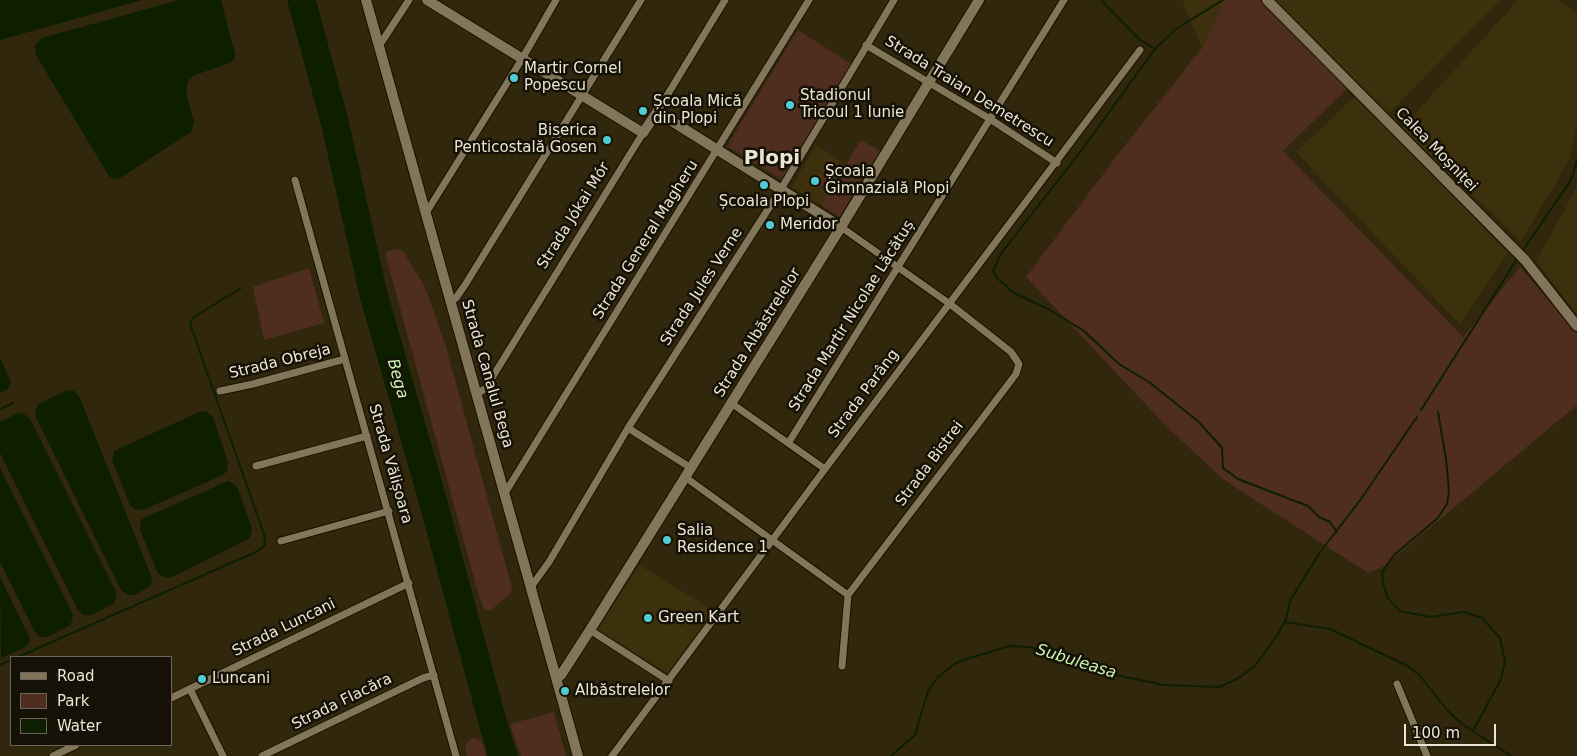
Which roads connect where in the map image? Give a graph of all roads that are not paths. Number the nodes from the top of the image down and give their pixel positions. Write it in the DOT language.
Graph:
graph roads {
  1 [pos="366,0"];
  2 [pos="409,0"];
  3 [pos="427,0"];
  4 [pos="556,0"];
  5 [pos="641,0"];
  6 [pos="725,0"];
  7 [pos="809,0"];
  8 [pos="894,0"];
  9 [pos="979,0"];
  10 [pos="1064,0"];
  11 [pos="1267,0"];
  12 [pos="866,45"];
  13 [pos="380,46"];
  14 [pos="1140,50"];
  15 [pos="522,58"];
  16 [pos="929,82"];
  17 [pos="582,96"];
  18 [pos="657,112"];
  19 [pos="990,119"];
  20 [pos="644,133"];
  21 [pos="718,150"];
  22 [pos="1057,162"];
  23 [pos="295,180"];
  24 [pos="781,189"];
  25 [pos="426,212"];
  26 [pos="841,227"];
  27 [pos="899,268"];
  28 [pos="451,301"];
  29 [pos="950,304"];
  30 [pos="1577,326"];
  31 [pos="346,359"];
  32 [pos="220,391"];
  33 [pos="477,394"];
  34 [pos="731,403"];
  35 [pos="628,428"];
  36 [pos="367,436"];
  37 [pos="789,442"];
  38 [pos="256,466"];
  39 [pos="691,468"];
  40 [pos="825,469"];
  41 [pos="685,477"];
  42 [pos="505,493"];
  43 [pos="389,511"];
  44 [pos="773,539"];
  45 [pos="282,541"];
  46 [pos="409,583"];
  47 [pos="531,587"];
  48 [pos="848,595"];
  49 [pos="590,630"];
  50 [pos="842,666"];
  51 [pos="434,675"];
  52 [pos="557,678"];
  53 [pos="669,680"];
  54 [pos="1397,684"];
  55 [pos="190,689"];
  56 [pos="172,698"];
  57 [pos="74,746"];
  58 [pos="53,756"];
  59 [pos="223,756"];
  60 [pos="262,756"];
  61 [pos="456,756"];
  62 [pos="578,756"];
  63 [pos="612,756"];
  64 [pos="1427,756"];
  1 -- 13 [label="street, Strada Canalul Bega"];
  2 -- 13 [label="street"];
  3 -- 15 [label="street"];
  4 -- 15 [label="street"];
  5 -- 17 [label="street"];
  6 -- 18 [label="street, Strada Jókai Mór"];
  7 -- 21 [label="street, Strada General Magheru"];
  8 -- 12 [label="street, Strada Jules Verne"];
  9 -- 16 [label="street, Strada Albăstrelelor"];
  10 -- 19 [label="street, Strada Martir Nicolae Lăcătuș"];
  11 -- 30 [label="street, Calea Moșniței"];
  12 -- 16 [label="street, Strada Traian Demetrescu"];
  12 -- 24 [label="street, Strada Jules Verne"];
  13 -- 25 [label="street, Strada Canalul Bega"];
  14 -- 22 [label="street, Strada Parâng"];
  15 -- 17 [label="street"];
  15 -- 25 [label="street"];
  16 -- 19 [label="street, Strada Traian Demetrescu"];
  16 -- 26 [label="street, Strada Albăstrelelor"];
  17 -- 20 [label="street"];
  17 -- 28 [label="street"];
  18 -- 20 [label="street, Strada Jókai Mór"];
  18 -- 21 [label="street"];
  19 -- 22 [label="street, Strada Traian Demetrescu"];
  19 -- 27 [label="street, Strada Martir Nicolae Lăcătuș"];
  20 -- 33 [label="street, Strada Jókai Mór"];
  21 -- 24 [label="street"];
  21 -- 42 [label="street, Strada General Magheru"];
  22 -- 29 [label="street, Strada Parâng"];
  23 -- 31 [label="street, Strada Vălișoara"];
  24 -- 26 [label="street"];
  24 -- 35 [label="street, Strada Jules Verne"];
  25 -- 28 [label="street, Strada Canalul Bega"];
  26 -- 27 [label="street"];
  26 -- 34 [label="street, Strada Albăstrelelor"];
  27 -- 29 [label="street"];
  27 -- 37 [label="street, Strada Martir Nicolae Lăcătuș"];
  28 -- 33 [label="street, Strada Canalul Bega"];
  29 -- 40 [label="street, Strada Parâng"];
  29 -- 48 [label="street, Strada Bistrei"];
  31 -- 32 [label="street, Strada Obreja"];
  31 -- 36 [label="street, Strada Vălișoara"];
  33 -- 42 [label="street, Strada Canalul Bega"];
  34 -- 37 [label="street"];
  34 -- 39 [label="street, Strada Albăstrelelor"];
  35 -- 39 [label="street"];
  35 -- 47 [label="street, Strada Jules Verne"];
  36 -- 38 [label="street"];
  36 -- 43 [label="street, Strada Vălișoara"];
  37 -- 40 [label="street"];
  39 -- 41 [label="street, Strada Albăstrelelor"];
  40 -- 44 [label="street, Strada Parâng"];
  41 -- 44 [label="street"];
  41 -- 49 [label="street, Strada Albăstrelelor"];
  42 -- 47 [label="street, Strada Canalul Bega"];
  43 -- 45 [label="street"];
  43 -- 46 [label="street, Strada Vălișoara"];
  44 -- 48 [label="street"];
  44 -- 53 [label="street, Strada Parâng"];
  46 -- 51 [label="street, Strada Vălișoara"];
  46 -- 55 [label="street, Strada Luncani"];
  47 -- 52 [label="street, Strada Canalul Bega"];
  48 -- 50 [label="street"];
  49 -- 52 [label="street, Strada Albăstrelelor"];
  49 -- 53 [label="street"];
  51 -- 60 [label="street, Strada Flacăra"];
  51 -- 61 [label="street, Strada Vălișoara"];
  52 -- 62 [label="street, Strada Canalul Bega"];
  53 -- 63 [label="street, Strada Parâng"];
  54 -- 64 [label="street"];
  55 -- 56 [label="street, Strada Luncani"];
  55 -- 59 [label="street"];
  57 -- 58 [label="street"];
}
